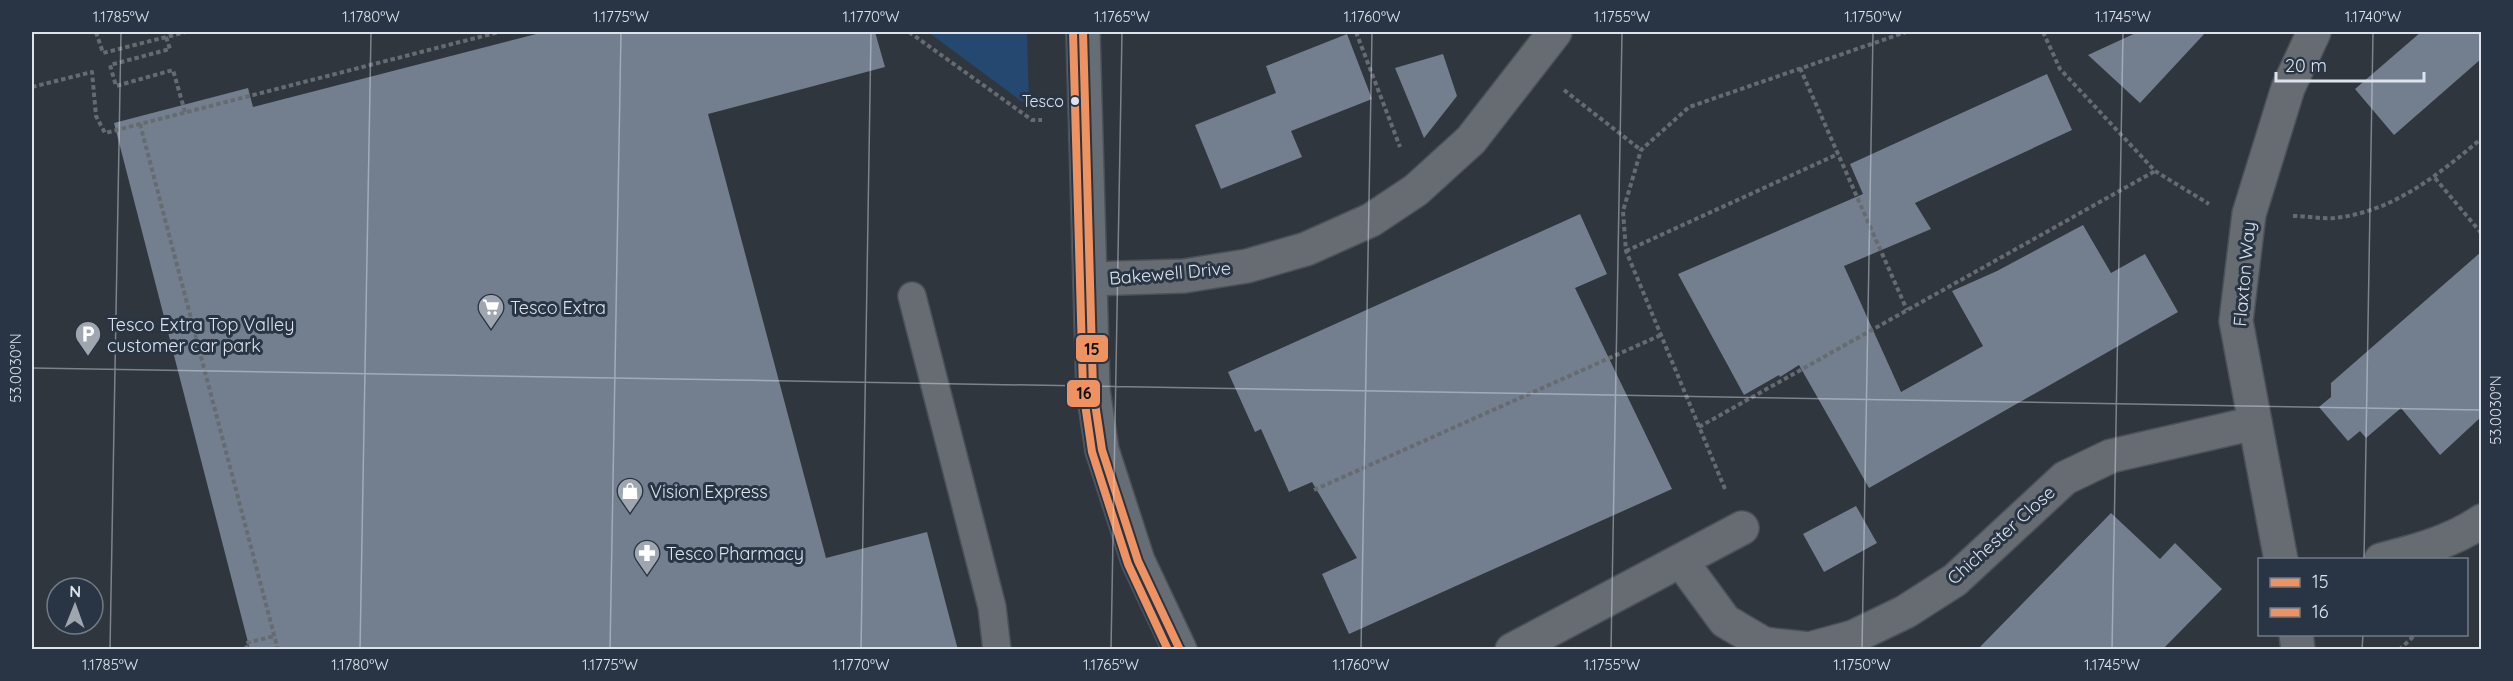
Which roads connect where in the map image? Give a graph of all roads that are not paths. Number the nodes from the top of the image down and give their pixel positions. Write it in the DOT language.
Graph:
graph roads {
  1 [pos="1083,32"];
  2 [pos="1556,32"];
  3 [pos="2314,32"];
  4 [pos="1090,279"];
  5 [pos="912,296"];
  6 [pos="2255,423"];
  7 [pos="2481,521"];
  8 [pos="1742,528"];
  9 [pos="2281,558"];
  10 [pos="2389,558"];
  11 [pos="1681,561"];
  12 [pos="997,650"];
  13 [pos="1180,650"];
  14 [pos="1512,650"];
  1 -- 4 [label="street"];
  2 -- 4 [label="street, Bakewell Drive"];
  3 -- 6 [label="street, Flaxton Way"];
  4 -- 13 [label="street"];
  5 -- 12 [label="lane"];
  6 -- 9 [label="street, Flaxton Way"];
  6 -- 11 [label="street, Chichester Close"];
  7 -- 10 [label="street"];
  8 -- 11 [label="street"];
  11 -- 14 [label="street"];
}
